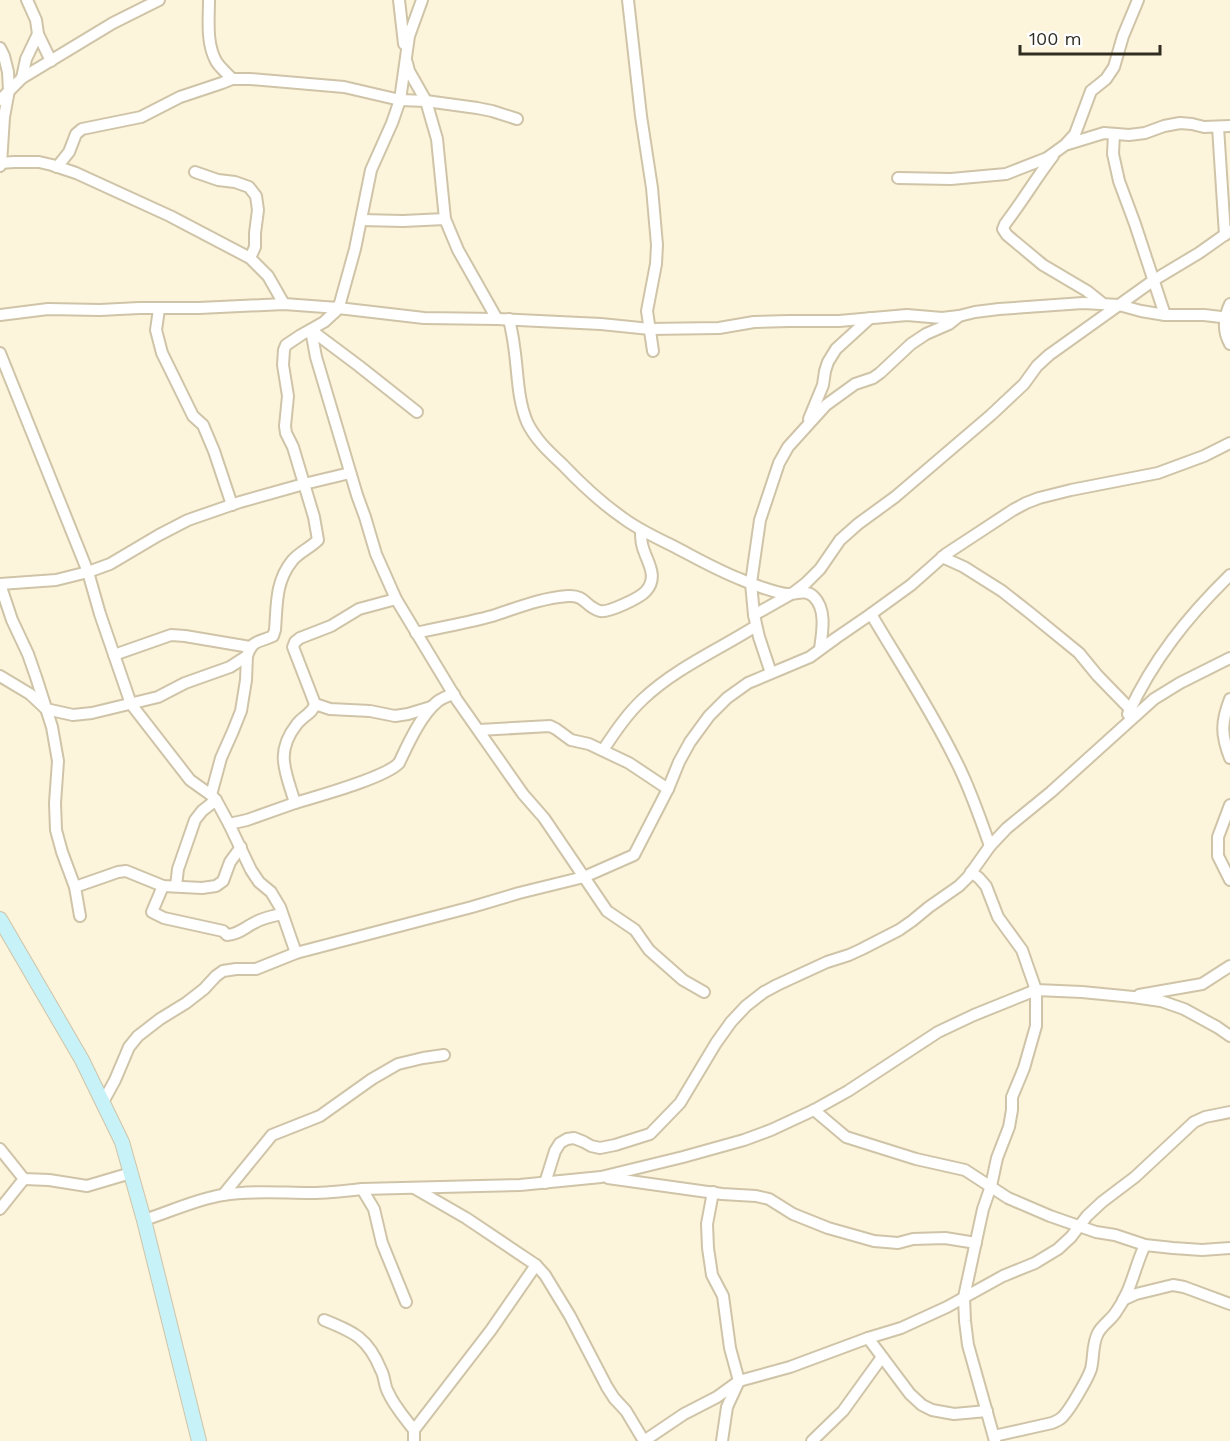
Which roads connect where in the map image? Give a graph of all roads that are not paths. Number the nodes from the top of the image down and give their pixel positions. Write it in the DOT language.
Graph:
graph roads {
  1 [pos="27,0"];
  2 [pos="159,0"];
  3 [pos="209,0"];
  4 [pos="399,0"];
  5 [pos="422,0"];
  6 [pos="628,0"];
  7 [pos="1138,0"];
  8 [pos="38,34"];
  9 [pos="0,48"];
  10 [pos="405,56"];
  11 [pos="51,61"];
  12 [pos="217,62"];
  13 [pos="22,78"];
  14 [pos="232,79"];
  15 [pos="215,85"];
  16 [pos="9,90"];
  17 [pos="0,100"];
  18 [pos="400,100"];
  19 [pos="426,101"];
  20 [pos="517,119"];
  21 [pos="1230,126"];
  22 [pos="1218,127"];
  23 [pos="1114,134"];
  24 [pos="1065,145"];
  25 [pos="1055,152"];
  26 [pos="0,165"];
  27 [pos="57,167"];
  28 [pos="195,172"];
  29 [pos="898,178"];
  30 [pos="445,219"];
  31 [pos="361,220"];
  32 [pos="1227,233"];
  33 [pos="250,258"];
  34 [pos="1154,280"];
  35 [pos="1102,303"];
  36 [pos="284,304"];
  37 [pos="1230,304"];
  38 [pos="1119,305"];
  39 [pos="338,308"];
  40 [pos="159,309"];
  41 [pos="0,315"];
  42 [pos="1165,315"];
  43 [pos="959,316"];
  44 [pos="1227,317"];
  45 [pos="870,318"];
  46 [pos="497,319"];
  47 [pos="509,319"];
  48 [pos="650,329"];
  49 [pos="311,330"];
  50 [pos="1230,344"];
  51 [pos="653,351"];
  52 [pos="0,353"];
  53 [pos="417,412"];
  54 [pos="806,427"];
  55 [pos="1230,443"];
  56 [pos="350,473"];
  57 [pos="304,484"];
  58 [pos="232,505"];
  59 [pos="641,530"];
  60 [pos="942,557"];
  61 [pos="88,572"];
  62 [pos="1230,575"];
  63 [pos="751,583"];
  64 [pos="1,588"];
  65 [pos="793,593"];
  66 [pos="396,599"];
  67 [pos="871,614"];
  68 [pos="754,615"];
  69 [pos="756,626"];
  70 [pos="416,633"];
  71 [pos="820,649"];
  72 [pos="249,652"];
  73 [pos="114,655"];
  74 [pos="1230,658"];
  75 [pos="771,673"];
  76 [pos="0,676"];
  77 [pos="454,694"];
  78 [pos="1230,699"];
  79 [pos="131,704"];
  80 [pos="315,704"];
  81 [pos="432,707"];
  82 [pos="46,709"];
  83 [pos="1131,710"];
  84 [pos="73,715"];
  85 [pos="52,727"];
  86 [pos="1123,727"];
  87 [pos="479,730"];
  88 [pos="603,750"];
  89 [pos="1230,758"];
  90 [pos="668,789"];
  91 [pos="214,798"];
  92 [pos="295,803"];
  93 [pos="1230,805"];
  94 [pos="229,824"];
  95 [pos="990,846"];
  96 [pos="240,848"];
  97 [pos="971,872"];
  98 [pos="584,877"];
  99 [pos="1230,880"];
  100 [pos="163,886"];
  101 [pos="176,886"];
  102 [pos="75,887"];
  103 [pos="282,914"];
  104 [pos="80,916"];
  105 [pos="0,921"];
  106 [pos="296,953"];
  107 [pos="1230,966"];
  108 [pos="1036,990"];
  109 [pos="704,992"];
  110 [pos="1132,997"];
  111 [pos="1230,1036"];
  112 [pos="444,1055"];
  113 [pos="104,1102"];
  114 [pos="814,1110"];
  115 [pos="1230,1112"];
  116 [pos="0,1149"];
  117 [pos="131,1173"];
  118 [pos="602,1177"];
  119 [pos="24,1179"];
  120 [pos="545,1183"];
  121 [pos="991,1186"];
  122 [pos="411,1187"];
  123 [pos="362,1189"];
  124 [pos="713,1192"];
  125 [pos="223,1195"];
  126 [pos="0,1209"];
  127 [pos="144,1220"];
  128 [pos="1078,1226"];
  129 [pos="976,1243"];
  130 [pos="1145,1245"];
  131 [pos="1230,1248"];
  132 [pos="536,1265"];
  133 [pos="964,1297"];
  134 [pos="1123,1300"];
  135 [pos="406,1302"];
  136 [pos="1230,1304"];
  137 [pos="324,1320"];
  138 [pos="868,1338"];
  139 [pos="882,1357"];
  140 [pos="739,1381"];
  141 [pos="987,1411"];
  142 [pos="414,1436"];
  143 [pos="994,1438"];
  144 [pos="199,1441"];
  145 [pos="644,1441"];
  146 [pos="722,1441"];
  147 [pos="812,1441"];
  1 -- 8 [label="street"];
  2 -- 11 [label="street"];
  3 -- 12 [label="street"];
  4 -- 10 [label="street"];
  5 -- 10 [label="street"];
  6 -- 48 [label="street"];
  7 -- 24 [label="street"];
  8 -- 11 [label="street"];
  8 -- 13 [label="street"];
  9 -- 16 [label="street"];
  10 -- 18 [label="street"];
  10 -- 19 [label="street"];
  11 -- 13 [label="street"];
  12 -- 14 [label="street"];
  12 -- 15 [label="street"];
  13 -- 16 [label="street"];
  14 -- 15 [label="street"];
  14 -- 18 [label="street"];
  15 -- 27 [label="street"];
  16 -- 17 [label="street"];
  16 -- 26 [label="street"];
  18 -- 19 [label="street"];
  18 -- 31 [label="street"];
  19 -- 20 [label="street"];
  19 -- 30 [label="street"];
  21 -- 22 [label="street"];
  22 -- 23 [label="street"];
  22 -- 32 [label="street"];
  23 -- 24 [label="street"];
  23 -- 34 [label="street"];
  24 -- 25 [label="street"];
  25 -- 29 [label="street"];
  25 -- 35 [label="street"];
  26 -- 27 [label="street"];
  27 -- 33 [label="street"];
  28 -- 33 [label="street"];
  30 -- 31 [label="street"];
  30 -- 46 [label="street"];
  31 -- 39 [label="street"];
  32 -- 34 [label="street"];
  33 -- 36 [label="street"];
  34 -- 38 [label="street"];
  34 -- 42 [label="street"];
  35 -- 38 [label="street"];
  35 -- 43 [label="street"];
  36 -- 39 [label="street"];
  36 -- 40 [label="street"];
  37 -- 44 [label="street"];
  38 -- 42 [label="street"];
  38 -- 65 [label="street"];
  39 -- 46 [label="street"];
  39 -- 49 [label="street"];
  40 -- 41 [label="street"];
  40 -- 58 [label="street"];
  42 -- 44 [label="street"];
  43 -- 45 [label="street"];
  43 -- 54 [label="street"];
  44 -- 50 [label="street"];
  45 -- 48 [label="street"];
  45 -- 54 [label="street"];
  46 -- 47 [label="street"];
  47 -- 48 [label="street"];
  47 -- 59 [label="street"];
  48 -- 51 [label="street"];
  49 -- 53 [label="street"];
  49 -- 56 [label="street"];
  49 -- 57 [label="street"];
  52 -- 61 [label="street"];
  54 -- 63 [label="street"];
  55 -- 60 [label="street"];
  56 -- 57 [label="street"];
  56 -- 66 [label="street"];
  57 -- 58 [label="street"];
  57 -- 72 [label="street"];
  58 -- 61 [label="street"];
  59 -- 63 [label="street"];
  59 -- 70 [label="street"];
  60 -- 67 [label="street"];
  60 -- 83 [label="street"];
  61 -- 64 [label="street"];
  61 -- 73 [label="street"];
  62 -- 83 [label="street"];
  63 -- 65 [label="street"];
  63 -- 68 [label="street"];
  64 -- 82 [label="street"];
  65 -- 68 [label="street"];
  65 -- 71 [label="street"];
  66 -- 70 [label="street"];
  66 -- 80 [label="street"];
  67 -- 71 [label="street"];
  67 -- 95 [label="street"];
  68 -- 69 [label="street"];
  69 -- 75 [label="street"];
  69 -- 88 [label="street"];
  70 -- 77 [label="street"];
  71 -- 75 [label="street"];
  72 -- 73 [label="street"];
  72 -- 79 [label="street"];
  72 -- 91 [label="street"];
  73 -- 79 [label="street"];
  74 -- 86 [label="street"];
  75 -- 90 [label="street"];
  76 -- 82 [label="street"];
  77 -- 81 [label="street"];
  77 -- 87 [label="street"];
  78 -- 89 [label="street"];
  79 -- 84 [label="street"];
  79 -- 91 [label="street"];
  80 -- 81 [label="street"];
  80 -- 92 [label="street"];
  81 -- 92 [label="street"];
  82 -- 84 [label="street"];
  82 -- 85 [label="street"];
  83 -- 86 [label="street"];
  84 -- 85 [label="street"];
  85 -- 102 [label="street"];
  86 -- 95 [label="street"];
  87 -- 88 [label="street"];
  87 -- 98 [label="street"];
  88 -- 90 [label="street"];
  90 -- 98 [label="street"];
  91 -- 94 [label="street"];
  91 -- 101 [label="street"];
  92 -- 94 [label="street"];
  93 -- 99 [label="street"];
  94 -- 96 [label="street"];
  95 -- 97 [label="street"];
  96 -- 101 [label="street"];
  96 -- 103 [label="street"];
  97 -- 108 [label="street"];
  97 -- 120 [label="street"];
  98 -- 106 [label="street"];
  98 -- 109 [label="street"];
  100 -- 101 [label="street"];
  100 -- 102 [label="street"];
  100 -- 103 [label="street"];
  102 -- 104 [label="street"];
  103 -- 106 [label="street"];
  105 -- 113 [label="street"];
  106 -- 113 [label="street"];
  107 -- 110 [label="street"];
  108 -- 110 [label="street"];
  108 -- 114 [label="street"];
  108 -- 121 [label="street"];
  110 -- 111 [label="street"];
  112 -- 125 [label="street"];
  113 -- 117 [label="street"];
  114 -- 118 [label="street"];
  114 -- 121 [label="street"];
  115 -- 128 [label="street"];
  116 -- 119 [label="street"];
  117 -- 119 [label="street"];
  117 -- 127 [label="street"];
  118 -- 120 [label="street"];
  118 -- 124 [label="street"];
  119 -- 126 [label="street"];
  120 -- 122 [label="street"];
  121 -- 128 [label="street"];
  121 -- 129 [label="street"];
  122 -- 123 [label="street"];
  122 -- 132 [label="street"];
  123 -- 125 [label="street"];
  123 -- 135 [label="street"];
  124 -- 129 [label="street"];
  124 -- 140 [label="street"];
  125 -- 127 [label="street"];
  127 -- 144 [label="street"];
  128 -- 130 [label="street"];
  128 -- 133 [label="street"];
  129 -- 133 [label="street"];
  130 -- 131 [label="street"];
  130 -- 134 [label="street"];
  132 -- 142 [label="street"];
  132 -- 145 [label="street"];
  133 -- 138 [label="street"];
  133 -- 141 [label="street"];
  134 -- 136 [label="street"];
  134 -- 143 [label="street"];
  137 -- 142 [label="street"];
  138 -- 139 [label="street"];
  138 -- 140 [label="street"];
  139 -- 141 [label="street"];
  139 -- 147 [label="street"];
  140 -- 145 [label="street"];
  140 -- 146 [label="street"];
  141 -- 143 [label="street"];
}
